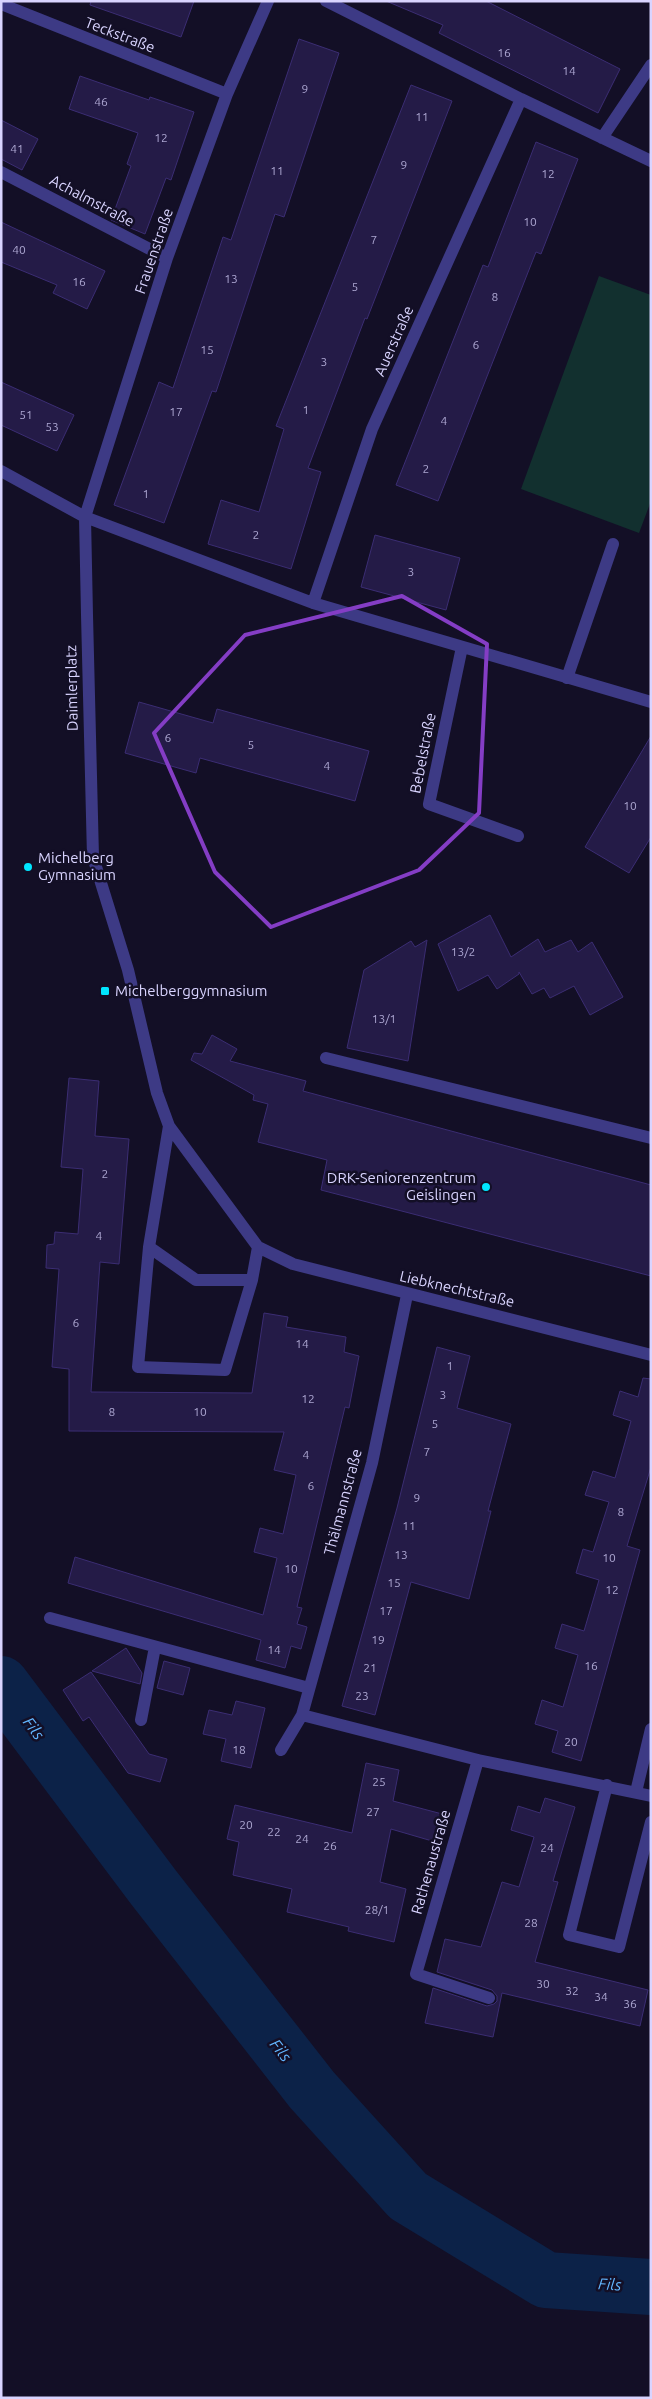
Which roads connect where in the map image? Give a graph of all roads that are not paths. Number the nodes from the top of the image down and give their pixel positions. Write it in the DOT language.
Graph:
graph roads {
  1 [pos="268,1"];
  2 [pos="326,1"];
  3 [pos="10,5"];
  4 [pos="651,65"];
  5 [pos="227,94"];
  6 [pos="521,99"];
  7 [pos="602,138"];
  8 [pos="651,161"];
  9 [pos="1,172"];
  10 [pos="167,258"];
  11 [pos="1,471"];
  12 [pos="85,517"];
  13 [pos="613,544"];
  14 [pos="313,603"];
  15 [pos="462,647"];
  16 [pos="567,678"];
  17 [pos="651,702"];
  18 [pos="518,836"];
  19 [pos="326,1058"];
  20 [pos="157,1093"];
  21 [pos="169,1126"];
  22 [pos="651,1138"];
  23 [pos="150,1247"];
  24 [pos="258,1247"];
  25 [pos="252,1280"];
  26 [pos="407,1295"];
  27 [pos="651,1355"];
  28 [pos="50,1618"];
  29 [pos="155,1647"];
  30 [pos="309,1688"];
  31 [pos="302,1715"];
  32 [pos="141,1720"];
  33 [pos="651,1729"];
  34 [pos="281,1750"];
  35 [pos="478,1760"];
  36 [pos="607,1785"];
  37 [pos="636,1792"];
  38 [pos="651,1796"];
  39 [pos="651,1822"];
  40 [pos="488,1998"];
  1 -- 5 [label="street, Frauenstraße"];
  2 -- 6 [label="street"];
  3 -- 5 [label="street, Teckstraße"];
  4 -- 7 [label="street"];
  5 -- 10 [label="street, Frauenstraße"];
  6 -- 7 [label="street"];
  6 -- 14 [label="street, Auerstraße"];
  7 -- 8 [label="street"];
  9 -- 10 [label="street, Achalmstraße"];
  10 -- 12 [label="street, Frauenstraße"];
  11 -- 12 [label="street"];
  12 -- 14 [label="street"];
  12 -- 20 [label="street, Daimlerplatz"];
  13 -- 16 [label="street"];
  14 -- 15 [label="street"];
  15 -- 16 [label="street"];
  15 -- 18 [label="street, Bebelstraße"];
  16 -- 17 [label="street"];
  19 -- 22 [label="street"];
  20 -- 21 [label="street, Liebknechtstraße"];
  21 -- 23 [label="street, Liebknechtstraße"];
  21 -- 24 [label="street, Liebknechtstraße"];
  23 -- 25 [label="street"];
  23 -- 25 [label="street, Liebknechtstraße"];
  24 -- 25 [label="street, Liebknechtstraße"];
  24 -- 26 [label="street, Liebknechtstraße"];
  26 -- 27 [label="street, Liebknechtstraße"];
  26 -- 30 [label="street, Thälmannstraße"];
  28 -- 29 [label="street"];
  29 -- 30 [label="street"];
  29 -- 32 [label="street"];
  30 -- 31 [label="street, Thälmannstraße"];
  31 -- 34 [label="street, Thälmannstraße"];
  31 -- 35 [label="street"];
  33 -- 37 [label="street"];
  35 -- 36 [label="street"];
  35 -- 40 [label="street, Rathenaustraße"];
  36 -- 37 [label="street"];
  36 -- 39 [label="street"];
  37 -- 38 [label="street"];
}
